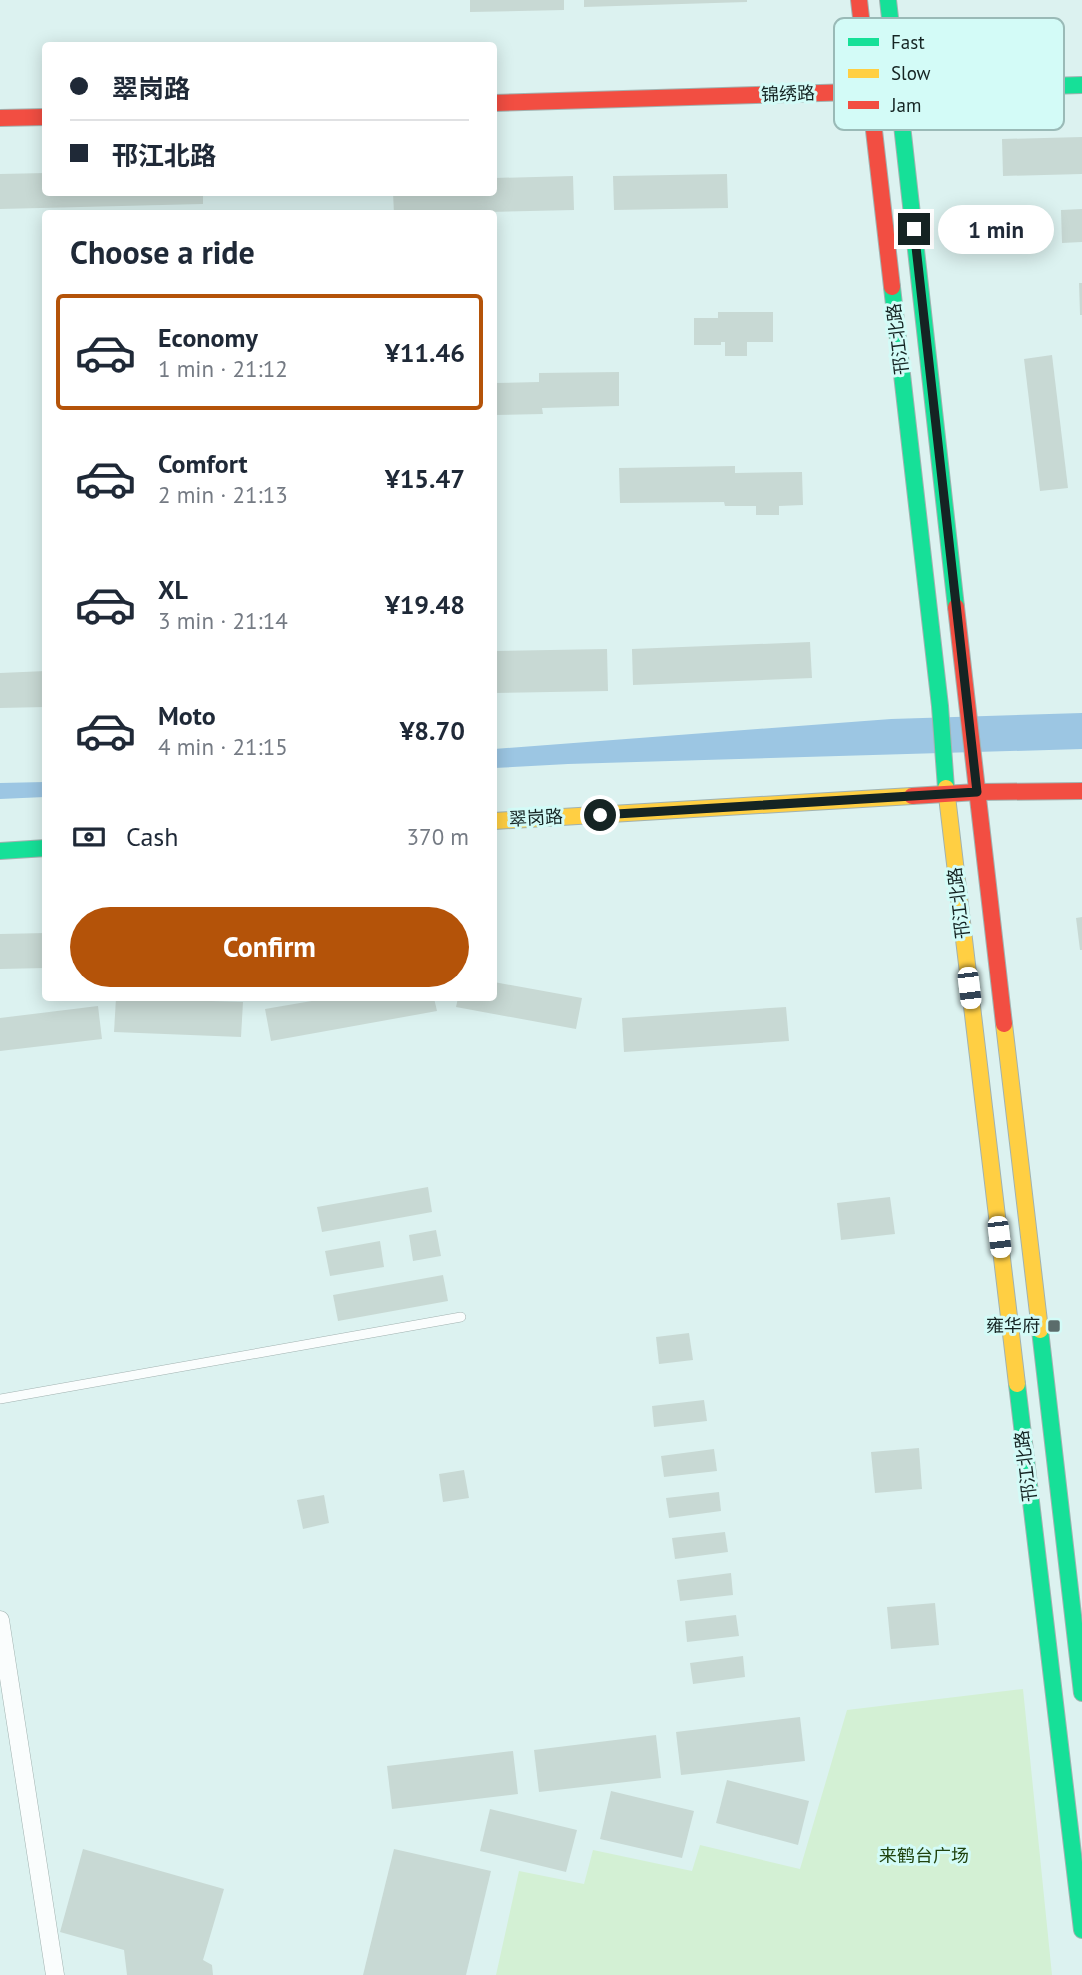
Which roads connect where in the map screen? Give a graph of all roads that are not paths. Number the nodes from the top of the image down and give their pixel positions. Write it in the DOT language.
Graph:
graph roads {
  1 [pos="859,0"];
  2 [pos="888,0"];
  3 [pos="861,18"];
  4 [pos="890,18"];
  5 [pos="1082,85"];
  6 [pos="1064,86"];
  7 [pos="834,93"];
  8 [pos="497,103"];
  9 [pos="42,117"];
  10 [pos="0,118"];
  11 [pos="874,130"];
  12 [pos="903,130"];
  13 [pos="1082,791"];
  14 [pos="977,792"];
  15 [pos="946,793"];
  16 [pos="497,821"];
  17 [pos="42,848"];
  18 [pos="0,851"];
  19 [pos="461,1317"];
  20 [pos="0,1399"];
  21 [pos="0,1620"];
  22 [pos="1082,1693"];
  23 [pos="1082,1930"];
  24 [pos="55,1975"];
  1 -- 3 [label="main road, 邗江北路"];
  2 -- 4 [label="main road, 邗江北路"];
  5 -- 6 [label="main road, 锦绣路"];
  7 -- 8 [label="main road, 锦绣路"];
  9 -- 10 [label="main road"];
  11 -- 15 [label="main road, 邗江北路"];
  12 -- 14 [label="main road, 邗江北路"];
  13 -- 14 [label="main road, 翠岗路"];
  14 -- 15 [label="main road, 翠岗路"];
  14 -- 22 [label="main road, 邗江北路"];
  15 -- 16 [label="main road, 翠岗路"];
  15 -- 23 [label="main road, 邗江北路"];
  17 -- 18 [label="main road"];
  19 -- 20 [label="lane"];
  21 -- 24 [label="street"];
}
